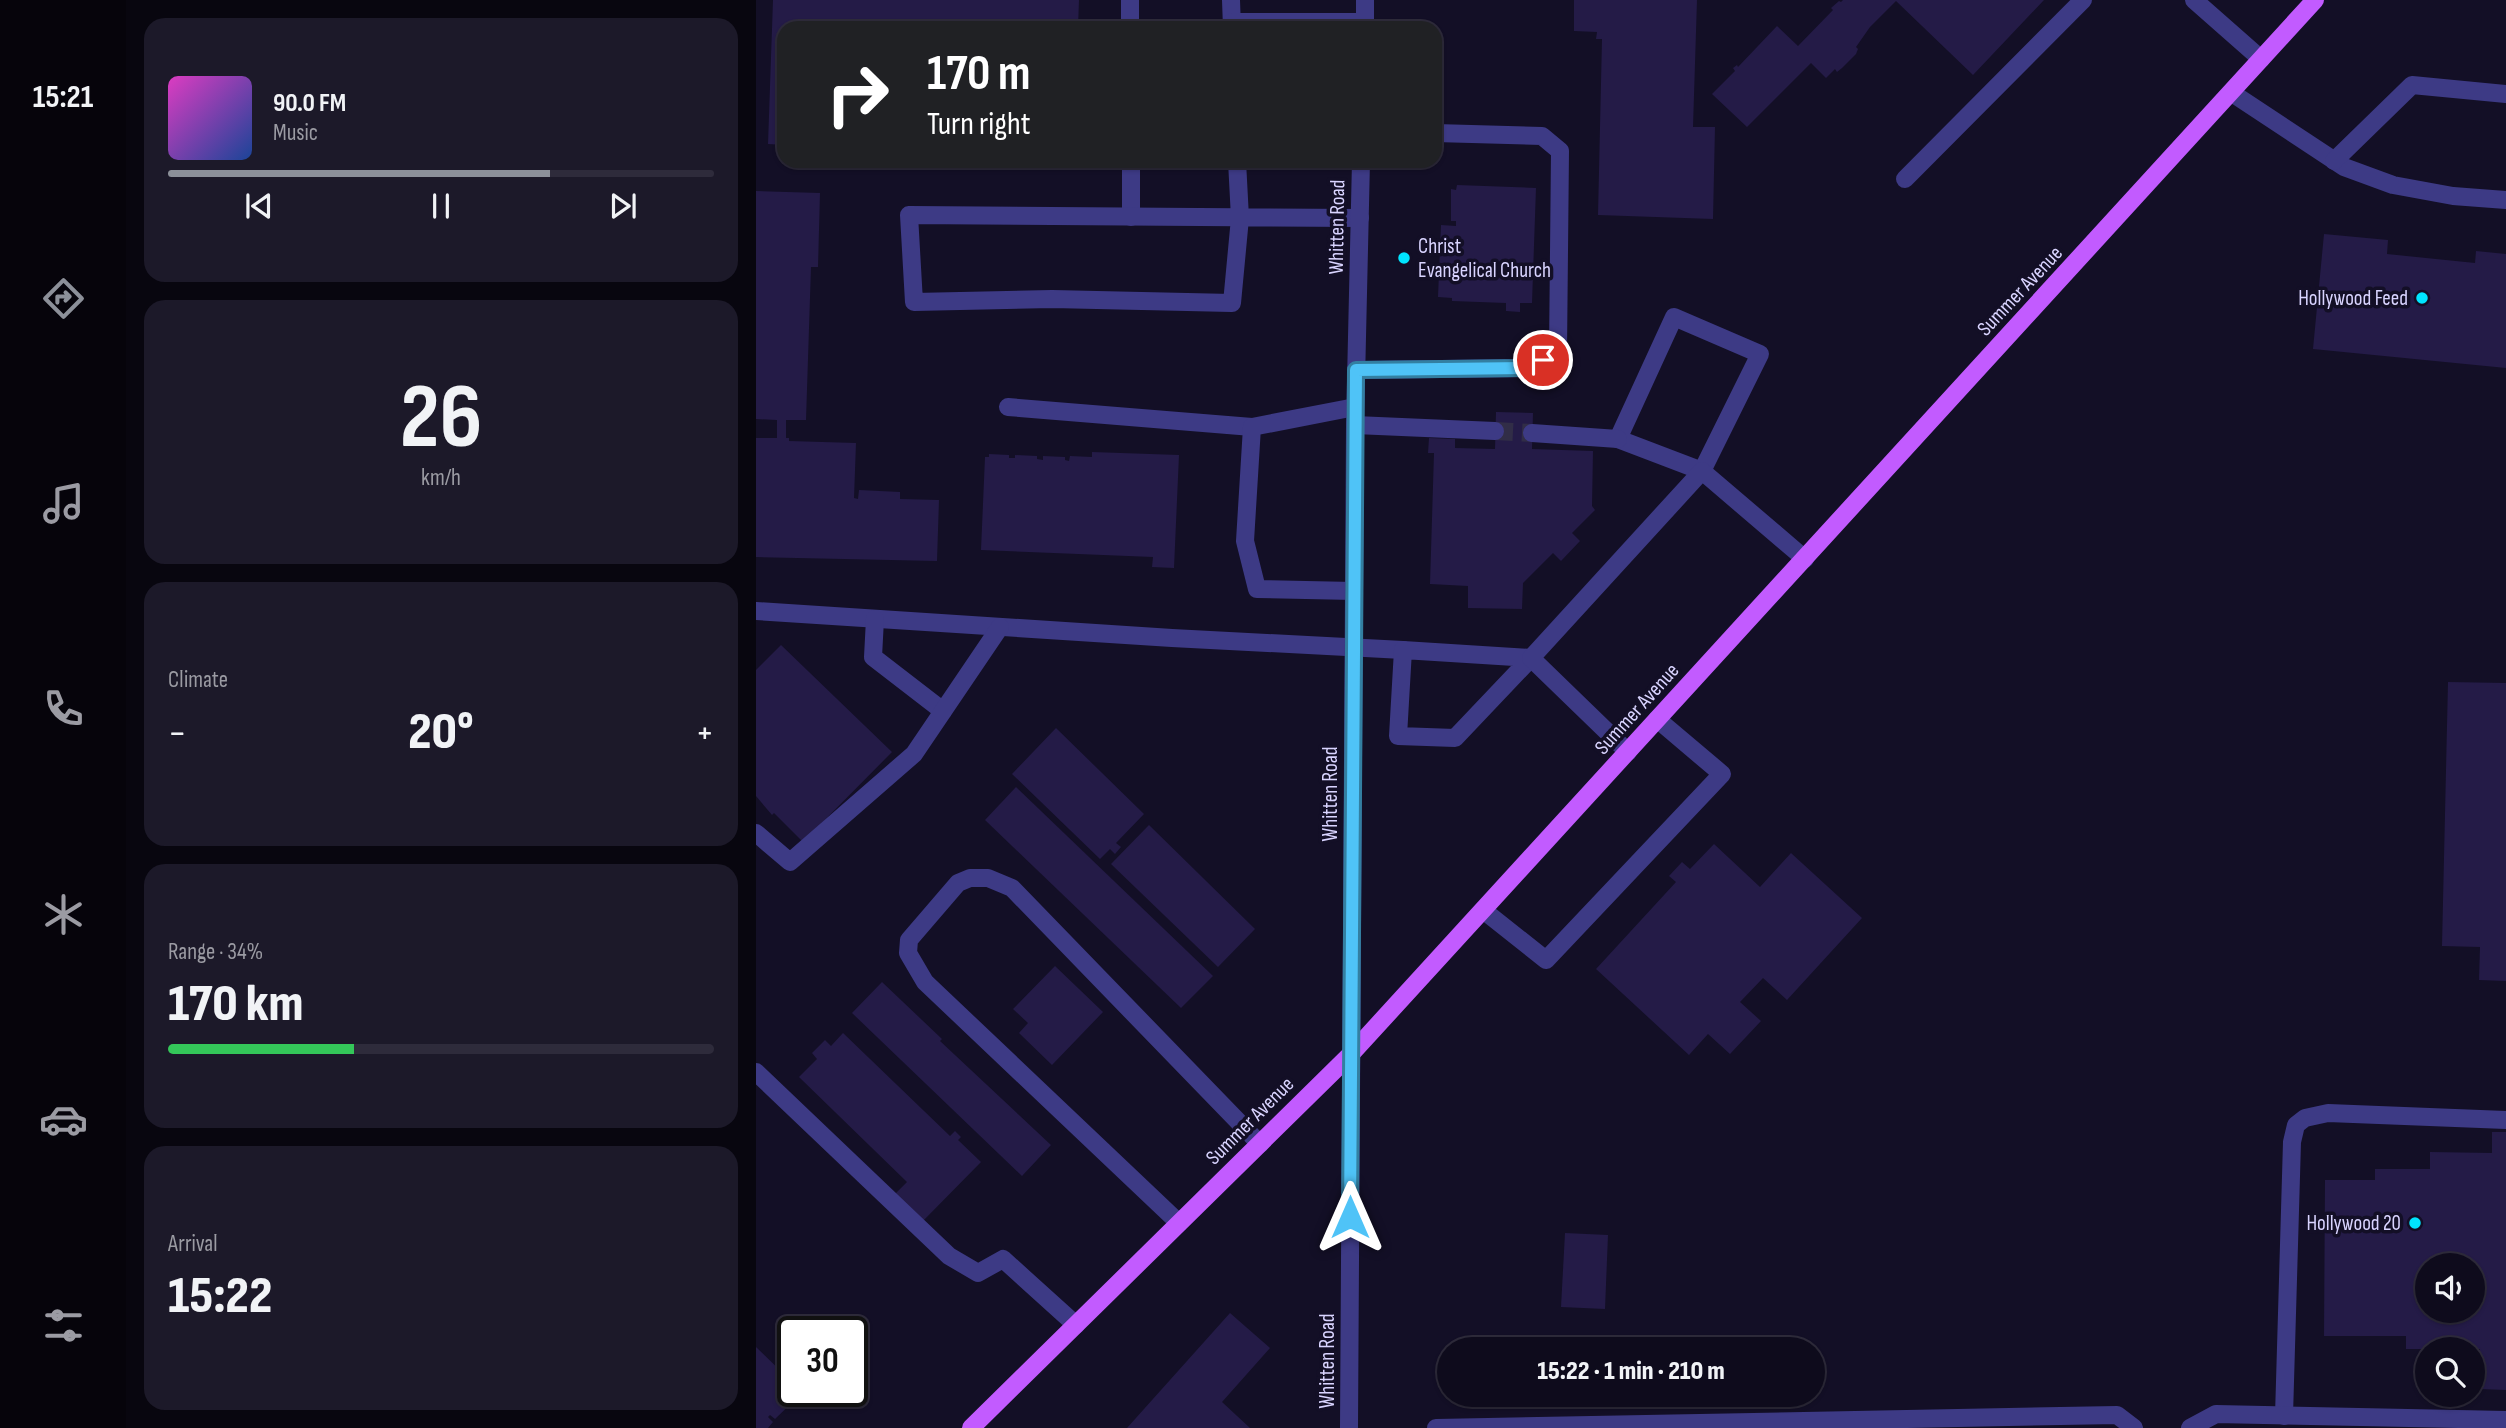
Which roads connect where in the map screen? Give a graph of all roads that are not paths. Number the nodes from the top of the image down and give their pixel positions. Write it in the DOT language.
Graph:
graph roads {
  1 [pos="1130,0"];
  2 [pos="1231,0"];
  3 [pos="1365,0"];
  4 [pos="2083,0"];
  5 [pos="2194,0"];
  6 [pos="2315,0"];
  7 [pos="1130,21"];
  8 [pos="1232,21"];
  9 [pos="1365,21"];
  10 [pos="2261,59"];
  11 [pos="2232,93"];
  12 [pos="2506,94"];
  13 [pos="1442,133"];
  14 [pos="2334,161"];
  15 [pos="1131,168"];
  16 [pos="1237,168"];
  17 [pos="1361,168"];
  18 [pos="1905,179"];
  19 [pos="2506,200"];
  20 [pos="1131,217"];
  21 [pos="1240,218"];
  22 [pos="1360,218"];
  23 [pos="1356,370"];
  24 [pos="1008,407"];
  25 [pos="1355,407"];
  26 [pos="1355,425"];
  27 [pos="1252,426"];
  28 [pos="1495,431"];
  29 [pos="1532,433"];
  30 [pos="1618,439"];
  31 [pos="1702,471"];
  32 [pos="1805,559"];
  33 [pos="1354,591"];
  34 [pos="756,611"];
  35 [pos="875,619"];
  36 [pos="1000,627"];
  37 [pos="1353,648"];
  38 [pos="1403,650"];
  39 [pos="1531,658"];
  40 [pos="943,711"];
  41 [pos="1657,719"];
  42 [pos="1628,752"];
  43 [pos="756,833"];
  44 [pos="1483,910"];
  45 [pos="1351,1054"];
  46 [pos="756,1072"];
  47 [pos="2506,1120"];
  48 [pos="1260,1144"];
  49 [pos="1179,1223"];
  50 [pos="1076,1325"];
  51 [pos="2284,1416"];
  52 [pos="2506,1420"];
  53 [pos="2305,1422"];
  54 [pos="2419,1423"];
  55 [pos="971,1428"];
  56 [pos="1349,1428"];
  57 [pos="1436,1428"];
  58 [pos="2134,1428"];
  59 [pos="2190,1428"];
  1 -- 7 [label="street"];
  2 -- 8 [label="street"];
  3 -- 9 [label="street"];
  4 -- 18 [label="street"];
  5 -- 10 [label="street"];
  6 -- 10 [label="main road, Summer Avenue"];
  10 -- 11 [label="main road, Summer Avenue"];
  11 -- 14 [label="street"];
  11 -- 32 [label="main road, Summer Avenue"];
  12 -- 14 [label="street"];
  13 -- 23 [label="street"];
  14 -- 19 [label="street"];
  15 -- 20 [label="street"];
  16 -- 21 [label="street"];
  17 -- 22 [label="street, Whitten Road"];
  20 -- 21 [label="street"];
  20 -- 21 [label="street"];
  21 -- 22 [label="street"];
  22 -- 23 [label="street, Whitten Road"];
  23 -- 25 [label="street, Whitten Road"];
  24 -- 27 [label="street"];
  25 -- 26 [label="street, Whitten Road"];
  25 -- 27 [label="street"];
  26 -- 28 [label="street"];
  26 -- 33 [label="street, Whitten Road"];
  27 -- 33 [label="street"];
  29 -- 30 [label="street"];
  30 -- 31 [label="street"];
  30 -- 31 [label="street"];
  31 -- 32 [label="street"];
  31 -- 39 [label="street"];
  32 -- 41 [label="main road, Summer Avenue"];
  33 -- 37 [label="street, Whitten Road"];
  34 -- 35 [label="street"];
  35 -- 36 [label="street"];
  35 -- 40 [label="street"];
  36 -- 37 [label="street"];
  36 -- 40 [label="street"];
  37 -- 38 [label="street"];
  37 -- 45 [label="street, Whitten Road"];
  38 -- 39 [label="street"];
  38 -- 39 [label="street"];
  39 -- 42 [label="street"];
  40 -- 43 [label="street"];
  41 -- 42 [label="main road, Summer Avenue"];
  41 -- 44 [label="street"];
  42 -- 44 [label="main road, Summer Avenue"];
  44 -- 45 [label="main road, Summer Avenue"];
  45 -- 48 [label="main road, Summer Avenue"];
  45 -- 56 [label="street, Whitten Road"];
  46 -- 50 [label="street"];
  47 -- 51 [label="street"];
  48 -- 49 [label="main road, Summer Avenue"];
  48 -- 49 [label="street"];
  49 -- 50 [label="main road, Summer Avenue"];
  50 -- 55 [label="main road, Summer Avenue"];
  51 -- 53 [label="street"];
  51 -- 59 [label="street"];
  52 -- 54 [label="street"];
  53 -- 54 [label="street"];
  57 -- 58 [label="street"];
}
